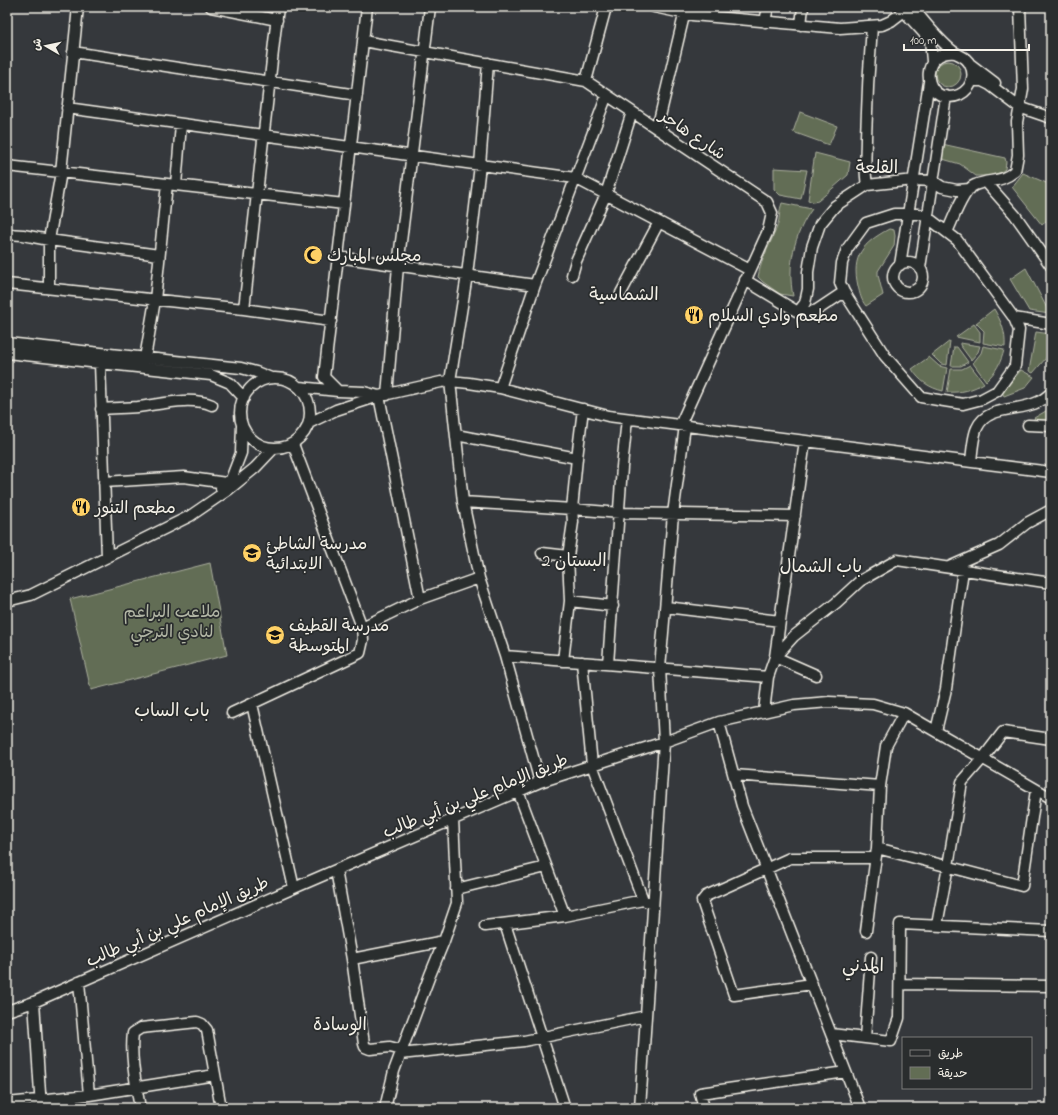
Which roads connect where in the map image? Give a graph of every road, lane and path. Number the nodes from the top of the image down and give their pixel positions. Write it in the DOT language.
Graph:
graph roads {
  1 [pos="78,7"];
  2 [pos="211,7"];
  3 [pos="278,7"];
  4 [pos="368,7"];
  5 [pos="430,7"];
  6 [pos="606,7"];
  7 [pos="654,7"];
  8 [pos="768,7"];
  9 [pos="803,7"];
  10 [pos="1020,7"];
  11 [pos="906,8"];
  12 [pos="685,10"];
  13 [pos="277,20"];
  14 [pos="765,22"];
  15 [pos="801,25"];
  16 [pos="872,26"];
  17 [pos="363,41"];
  18 [pos="73,52"];
  19 [pos="424,52"];
  20 [pos="955,52"];
  21 [pos="932,61"];
  22 [pos="488,63"];
  23 [pos="970,64"];
  24 [pos="270,81"];
  25 [pos="586,81"];
  26 [pos="972,81"];
  27 [pos="929,82"];
  28 [pos="357,94"];
  29 [pos="607,95"];
  30 [pos="946,96"];
  31 [pos="1020,103"];
  32 [pos="67,108"];
  33 [pos="632,112"];
  34 [pos="1051,118"];
  35 [pos="181,124"];
  36 [pos="657,129"];
  37 [pos="264,135"];
  38 [pos="351,147"];
  39 [pos="412,155"];
  40 [pos="480,165"];
  41 [pos="7,166"];
  42 [pos="61,172"];
  43 [pos="576,178"];
  44 [pos="914,180"];
  45 [pos="933,182"];
  46 [pos="986,182"];
  47 [pos="171,184"];
  48 [pos="867,186"];
  49 [pos="970,188"];
  50 [pos="257,194"];
  51 [pos="606,194"];
  52 [pos="344,204"];
  53 [pos="909,214"];
  54 [pos="927,217"];
  55 [pos="659,222"];
  56 [pos="947,232"];
  57 [pos="7,234"];
  58 [pos="49,240"];
  59 [pos="1051,248"];
  60 [pos="1042,254"];
  61 [pos="159,255"];
  62 [pos="338,257"];
  63 [pos="900,265"];
  64 [pos="398,266"];
  65 [pos="1051,266"];
  66 [pos="920,268"];
  67 [pos="750,270"];
  68 [pos="466,275"];
  69 [pos="572,275"];
  70 [pos="745,280"];
  71 [pos="7,284"];
  72 [pos="535,285"];
  73 [pos="49,288"];
  74 [pos="844,292"];
  75 [pos="621,293"];
  76 [pos="155,300"];
  77 [pos="244,309"];
  78 [pos="798,312"];
  79 [pos="1014,318"];
  80 [pos="331,321"];
  81 [pos="1051,324"];
  82 [pos="7,343"];
  83 [pos="7,353"];
  84 [pos="145,358"];
  85 [pos="100,363"];
  86 [pos="270,378"];
  87 [pos="450,381"];
  88 [pos="299,387"];
  89 [pos="500,388"];
  90 [pos="338,391"];
  91 [pos="1051,393"];
  92 [pos="383,396"];
  93 [pos="244,398"];
  94 [pos="212,405"];
  95 [pos="101,409"];
  96 [pos="583,410"];
  97 [pos="627,419"];
  98 [pos="309,423"];
  99 [pos="242,425"];
  100 [pos="1028,425"];
  101 [pos="683,426"];
  102 [pos="1051,426"];
  103 [pos="456,435"];
  104 [pos="805,441"];
  105 [pos="293,444"];
  106 [pos="274,448"];
  107 [pos="577,458"];
  108 [pos="971,462"];
  109 [pos="1051,472"];
  110 [pos="104,482"];
  111 [pos="226,483"];
  112 [pos="463,502"];
  113 [pos="572,509"];
  114 [pos="1051,510"];
  115 [pos="620,513"];
  116 [pos="673,514"];
  117 [pos="190,516"];
  118 [pos="796,516"];
  119 [pos="542,553"];
  120 [pos="568,556"];
  121 [pos="107,557"];
  122 [pos="948,567"];
  123 [pos="963,570"];
  124 [pos="480,578"];
  125 [pos="1051,583"];
  126 [pos="420,599"];
  127 [pos="7,601"];
  128 [pos="570,601"];
  129 [pos="614,606"];
  130 [pos="666,606"];
  131 [pos="780,621"];
  132 [pos="362,627"];
  133 [pos="505,656"];
  134 [pos="775,657"];
  135 [pos="563,661"];
  136 [pos="582,662"];
  137 [pos="608,664"];
  138 [pos="660,668"];
  139 [pos="816,675"];
  140 [pos="768,677"];
  141 [pos="252,704"];
  142 [pos="764,712"];
  143 [pos="232,713"];
  144 [pos="904,713"];
  145 [pos="719,722"];
  146 [pos="936,731"];
  147 [pos="1051,739"];
  148 [pos="664,742"];
  149 [pos="983,758"];
  150 [pos="592,765"];
  151 [pos="734,775"];
  152 [pos="540,782"];
  153 [pos="880,786"];
  154 [pos="1036,790"];
  155 [pos="518,791"];
  156 [pos="1051,798"];
  157 [pos="453,819"];
  158 [pos="876,853"];
  159 [pos="948,866"];
  160 [pos="546,867"];
  161 [pos="766,869"];
  162 [pos="336,870"];
  163 [pos="294,888"];
  164 [pos="456,889"];
  165 [pos="643,900"];
  166 [pos="653,904"];
  167 [pos="565,916"];
  168 [pos="505,924"];
  169 [pos="937,925"];
  170 [pos="485,926"];
  171 [pos="866,930"];
  172 [pos="1051,931"];
  173 [pos="444,941"];
  174 [pos="871,957"];
  175 [pos="352,959"];
  176 [pos="79,982"];
  177 [pos="812,984"];
  178 [pos="900,984"];
  179 [pos="1051,986"];
  180 [pos="34,1002"];
  181 [pos="7,1012"];
  182 [pos="646,1016"];
  183 [pos="831,1034"];
  184 [pos="543,1037"];
  185 [pos="865,1038"];
  186 [pos="401,1052"];
  187 [pos="846,1072"];
  188 [pos="215,1075"];
  189 [pos="136,1087"];
  190 [pos="89,1096"];
  191 [pos="7,1103"];
  192 [pos="41,1104"];
  193 [pos="140,1108"];
  194 [pos="221,1108"];
  195 [pos="385,1108"];
  196 [pos="565,1108"];
  197 [pos="640,1108"];
  198 [pos="704,1108"];
  199 [pos="860,1108"];
  1 -- 18 [label="street"];
  2 -- 13 [label="street"];
  3 -- 13 [label="street"];
  4 -- 17 [label="street"];
  5 -- 19 [label="street"];
  6 -- 25 [label="street"];
  7 -- 12 [label="street"];
  8 -- 14 [label="street"];
  9 -- 15 [label="street"];
  10 -- 31 [label="street"];
  11 -- 16 [label="street"];
  11 -- 20 [label="street"];
  11 -- 21 [label="street"];
  12 -- 14 [label="street"];
  12 -- 36 [label="street"];
  13 -- 24 [label="street"];
  14 -- 15 [label="street"];
  15 -- 16 [label="street"];
  16 -- 48 [label="street"];
  17 -- 19 [label="street, شارع هاجر"];
  17 -- 28 [label="street"];
  18 -- 24 [label="street"];
  18 -- 32 [label="street"];
  19 -- 22 [label="street, شارع هاجر"];
  19 -- 39 [label="street"];
  20 -- 21 [label="street"];
  20 -- 23 [label="street"];
  21 -- 27 [label="street"];
  22 -- 25 [label="street, شارع هاجر"];
  22 -- 40 [label="street"];
  23 -- 26 [label="street"];
  23 -- 31 [label="street"];
  24 -- 28 [label="street"];
  24 -- 37 [label="street"];
  25 -- 29 [label="street, شارع هاجر"];
  26 -- 30 [label="street"];
  26 -- 31 [label="street"];
  27 -- 30 [label="street"];
  27 -- 44 [label="street"];
  28 -- 38 [label="street"];
  29 -- 33 [label="street, شارع هاجر"];
  29 -- 43 [label="street"];
  30 -- 45 [label="street"];
  31 -- 34 [label="street"];
  31 -- 46 [label="street"];
  32 -- 35 [label="street"];
  32 -- 42 [label="street"];
  33 -- 36 [label="street, شارع هاجر"];
  33 -- 51 [label="street"];
  35 -- 37 [label="street"];
  35 -- 47 [label="street"];
  36 -- 67 [label="street, شارع هاجر"];
  37 -- 38 [label="street"];
  37 -- 50 [label="street"];
  38 -- 39 [label="street"];
  38 -- 52 [label="street"];
  39 -- 40 [label="street"];
  39 -- 64 [label="street"];
  40 -- 43 [label="street"];
  40 -- 68 [label="street"];
  41 -- 42 [label="street"];
  42 -- 47 [label="street"];
  42 -- 58 [label="street"];
  43 -- 51 [label="street"];
  43 -- 72 [label="street"];
  44 -- 45 [label="street"];
  44 -- 48 [label="street"];
  44 -- 53 [label="street"];
  45 -- 49 [label="street"];
  45 -- 54 [label="street"];
  46 -- 49 [label="street"];
  46 -- 60 [label="street"];
  47 -- 50 [label="street"];
  47 -- 61 [label="street"];
  48 -- 78 [label="street"];
  49 -- 56 [label="street"];
  50 -- 52 [label="street"];
  50 -- 77 [label="street"];
  51 -- 55 [label="street"];
  51 -- 69 [label="street"];
  52 -- 62 [label="street"];
  53 -- 54 [label="street"];
  53 -- 63 [label="street"];
  53 -- 74 [label="street"];
  54 -- 56 [label="street"];
  54 -- 66 [label="street"];
  55 -- 67 [label="street"];
  55 -- 75 [label="street"];
  56 -- 79 [label="street"];
  57 -- 58 [label="street"];
  58 -- 61 [label="street"];
  58 -- 73 [label="street"];
  59 -- 60 [label="street"];
  60 -- 65 [label="street"];
  61 -- 76 [label="street"];
  62 -- 64 [label="street"];
  62 -- 80 [label="street"];
  63 -- 66 [label="street"];
  63 -- 66 [label="street"];
  64 -- 68 [label="street"];
  64 -- 92 [label="street"];
  67 -- 70 [label="street, شارع هاجر"];
  68 -- 72 [label="street"];
  68 -- 87 [label="street"];
  70 -- 78 [label="street"];
  70 -- 101 [label="street, شارع هاجر"];
  71 -- 73 [label="street"];
  72 -- 89 [label="street"];
  73 -- 76 [label="street"];
  74 -- 78 [label="street"];
  74 -- 79 [label="street"];
  76 -- 77 [label="street"];
  76 -- 84 [label="street"];
  77 -- 80 [label="street"];
  79 -- 81 [label="street"];
  80 -- 90 [label="street"];
  82 -- 84 [label="street"];
  83 -- 85 [label="street"];
  84 -- 86 [label="street"];
  85 -- 93 [label="street"];
  85 -- 95 [label="street"];
  86 -- 88 [label="street"];
  86 -- 93 [label="street"];
  87 -- 89 [label="street"];
  87 -- 92 [label="street"];
  87 -- 103 [label="street"];
  88 -- 90 [label="street"];
  88 -- 98 [label="street"];
  89 -- 96 [label="street"];
  90 -- 92 [label="street"];
  91 -- 108 [label="street"];
  92 -- 98 [label="street"];
  92 -- 126 [label="street"];
  93 -- 99 [label="street"];
  94 -- 95 [label="street"];
  95 -- 110 [label="street"];
  96 -- 97 [label="street"];
  96 -- 107 [label="street"];
  97 -- 101 [label="street"];
  97 -- 115 [label="street"];
  98 -- 105 [label="street"];
  99 -- 106 [label="street"];
  99 -- 111 [label="street"];
  100 -- 102 [label="street"];
  101 -- 104 [label="street"];
  101 -- 116 [label="street, شارع هاجر"];
  103 -- 107 [label="street"];
  103 -- 112 [label="street"];
  104 -- 108 [label="street"];
  104 -- 118 [label="street"];
  105 -- 106 [label="street"];
  105 -- 132 [label="street"];
  106 -- 117 [label="street"];
  107 -- 113 [label="street"];
  108 -- 109 [label="street"];
  110 -- 111 [label="street"];
  110 -- 121 [label="street"];
  111 -- 117 [label="street"];
  112 -- 113 [label="street"];
  112 -- 124 [label="street"];
  113 -- 115 [label="street"];
  113 -- 120 [label="street"];
  114 -- 122 [label="street"];
  115 -- 116 [label="street"];
  115 -- 129 [label="street"];
  116 -- 118 [label="street"];
  116 -- 130 [label="street, شارع هاجر"];
  117 -- 121 [label="street"];
  118 -- 131 [label="street"];
  119 -- 120 [label="street"];
  120 -- 128 [label="street"];
  121 -- 127 [label="street"];
  122 -- 123 [label="street"];
  122 -- 134 [label="street"];
  123 -- 125 [label="street"];
  123 -- 146 [label="street"];
  124 -- 126 [label="street"];
  124 -- 133 [label="street"];
  126 -- 132 [label="street"];
  128 -- 129 [label="street"];
  128 -- 135 [label="street"];
  129 -- 137 [label="street"];
  130 -- 131 [label="street"];
  130 -- 138 [label="street, شارع هاجر"];
  131 -- 134 [label="street"];
  132 -- 141 [label="street"];
  133 -- 135 [label="street"];
  133 -- 152 [label="street"];
  134 -- 139 [label="street"];
  134 -- 140 [label="street"];
  135 -- 136 [label="street"];
  136 -- 137 [label="street"];
  136 -- 150 [label="street"];
  137 -- 138 [label="street"];
  138 -- 140 [label="street"];
  138 -- 148 [label="street, شارع هاجر"];
  140 -- 142 [label="street"];
  141 -- 143 [label="street"];
  141 -- 163 [label="street"];
  142 -- 144 [label="street, طريق الإمام علي بن أبي طالب"];
  142 -- 145 [label="street, طريق الإمام علي بن أبي طالب"];
  144 -- 146 [label="street, طريق الإمام علي بن أبي طالب"];
  144 -- 153 [label="street"];
  145 -- 148 [label="street, طريق الإمام علي بن أبي طالب"];
  145 -- 151 [label="street"];
  146 -- 149 [label="street, طريق الإمام علي بن أبي طالب"];
  147 -- 149 [label="street"];
  148 -- 150 [label="street, طريق الإمام علي بن أبي طالب"];
  148 -- 166 [label="street, شارع هاجر"];
  149 -- 154 [label="street, طريق الإمام علي بن أبي طالب"];
  149 -- 159 [label="street"];
  150 -- 152 [label="street, طريق الإمام علي بن أبي طالب"];
  150 -- 165 [label="street"];
  151 -- 153 [label="street"];
  151 -- 161 [label="street"];
  152 -- 155 [label="street, طريق الإمام علي بن أبي طالب"];
  153 -- 158 [label="street"];
  154 -- 156 [label="street, طريق الإمام علي بن أبي طالب"];
  154 -- 159 [label="street"];
  155 -- 157 [label="street, طريق الإمام علي بن أبي طالب"];
  155 -- 160 [label="street"];
  157 -- 162 [label="street, طريق الإمام علي بن أبي طالب"];
  157 -- 164 [label="street"];
  158 -- 159 [label="street"];
  158 -- 161 [label="street"];
  158 -- 171 [label="street"];
  159 -- 169 [label="street"];
  160 -- 164 [label="street"];
  160 -- 167 [label="street"];
  161 -- 177 [label="street"];
  161 -- 177 [label="street"];
  162 -- 163 [label="street, طريق الإمام علي بن أبي طالب"];
  162 -- 175 [label="street"];
  163 -- 176 [label="street, طريق الإمام علي بن أبي طالب"];
  164 -- 173 [label="street"];
  165 -- 166 [label="street"];
  165 -- 167 [label="street"];
  166 -- 182 [label="street, شارع هاجر"];
  167 -- 168 [label="street"];
  168 -- 170 [label="street"];
  168 -- 184 [label="street"];
  169 -- 172 [label="street"];
  169 -- 178 [label="street"];
  173 -- 175 [label="street"];
  173 -- 186 [label="street"];
  174 -- 185 [label="street"];
  175 -- 186 [label="street"];
  176 -- 180 [label="street, طريق الإمام علي بن أبي طالب"];
  176 -- 190 [label="street"];
  177 -- 183 [label="street"];
  178 -- 179 [label="street"];
  178 -- 185 [label="street"];
  180 -- 181 [label="street, طريق الإمام علي بن أبي طالب"];
  180 -- 192 [label="street"];
  182 -- 184 [label="street"];
  182 -- 197 [label="street, شارع هاجر"];
  183 -- 185 [label="street"];
  183 -- 187 [label="street"];
  184 -- 186 [label="street"];
  184 -- 196 [label="street"];
  186 -- 195 [label="street"];
  187 -- 198 [label="street"];
  187 -- 199 [label="street"];
  188 -- 189 [label="street"];
  188 -- 189 [label="street"];
  188 -- 194 [label="street"];
  189 -- 190 [label="street"];
  189 -- 193 [label="street"];
  190 -- 192 [label="street"];
  191 -- 192 [label="street"];
}
